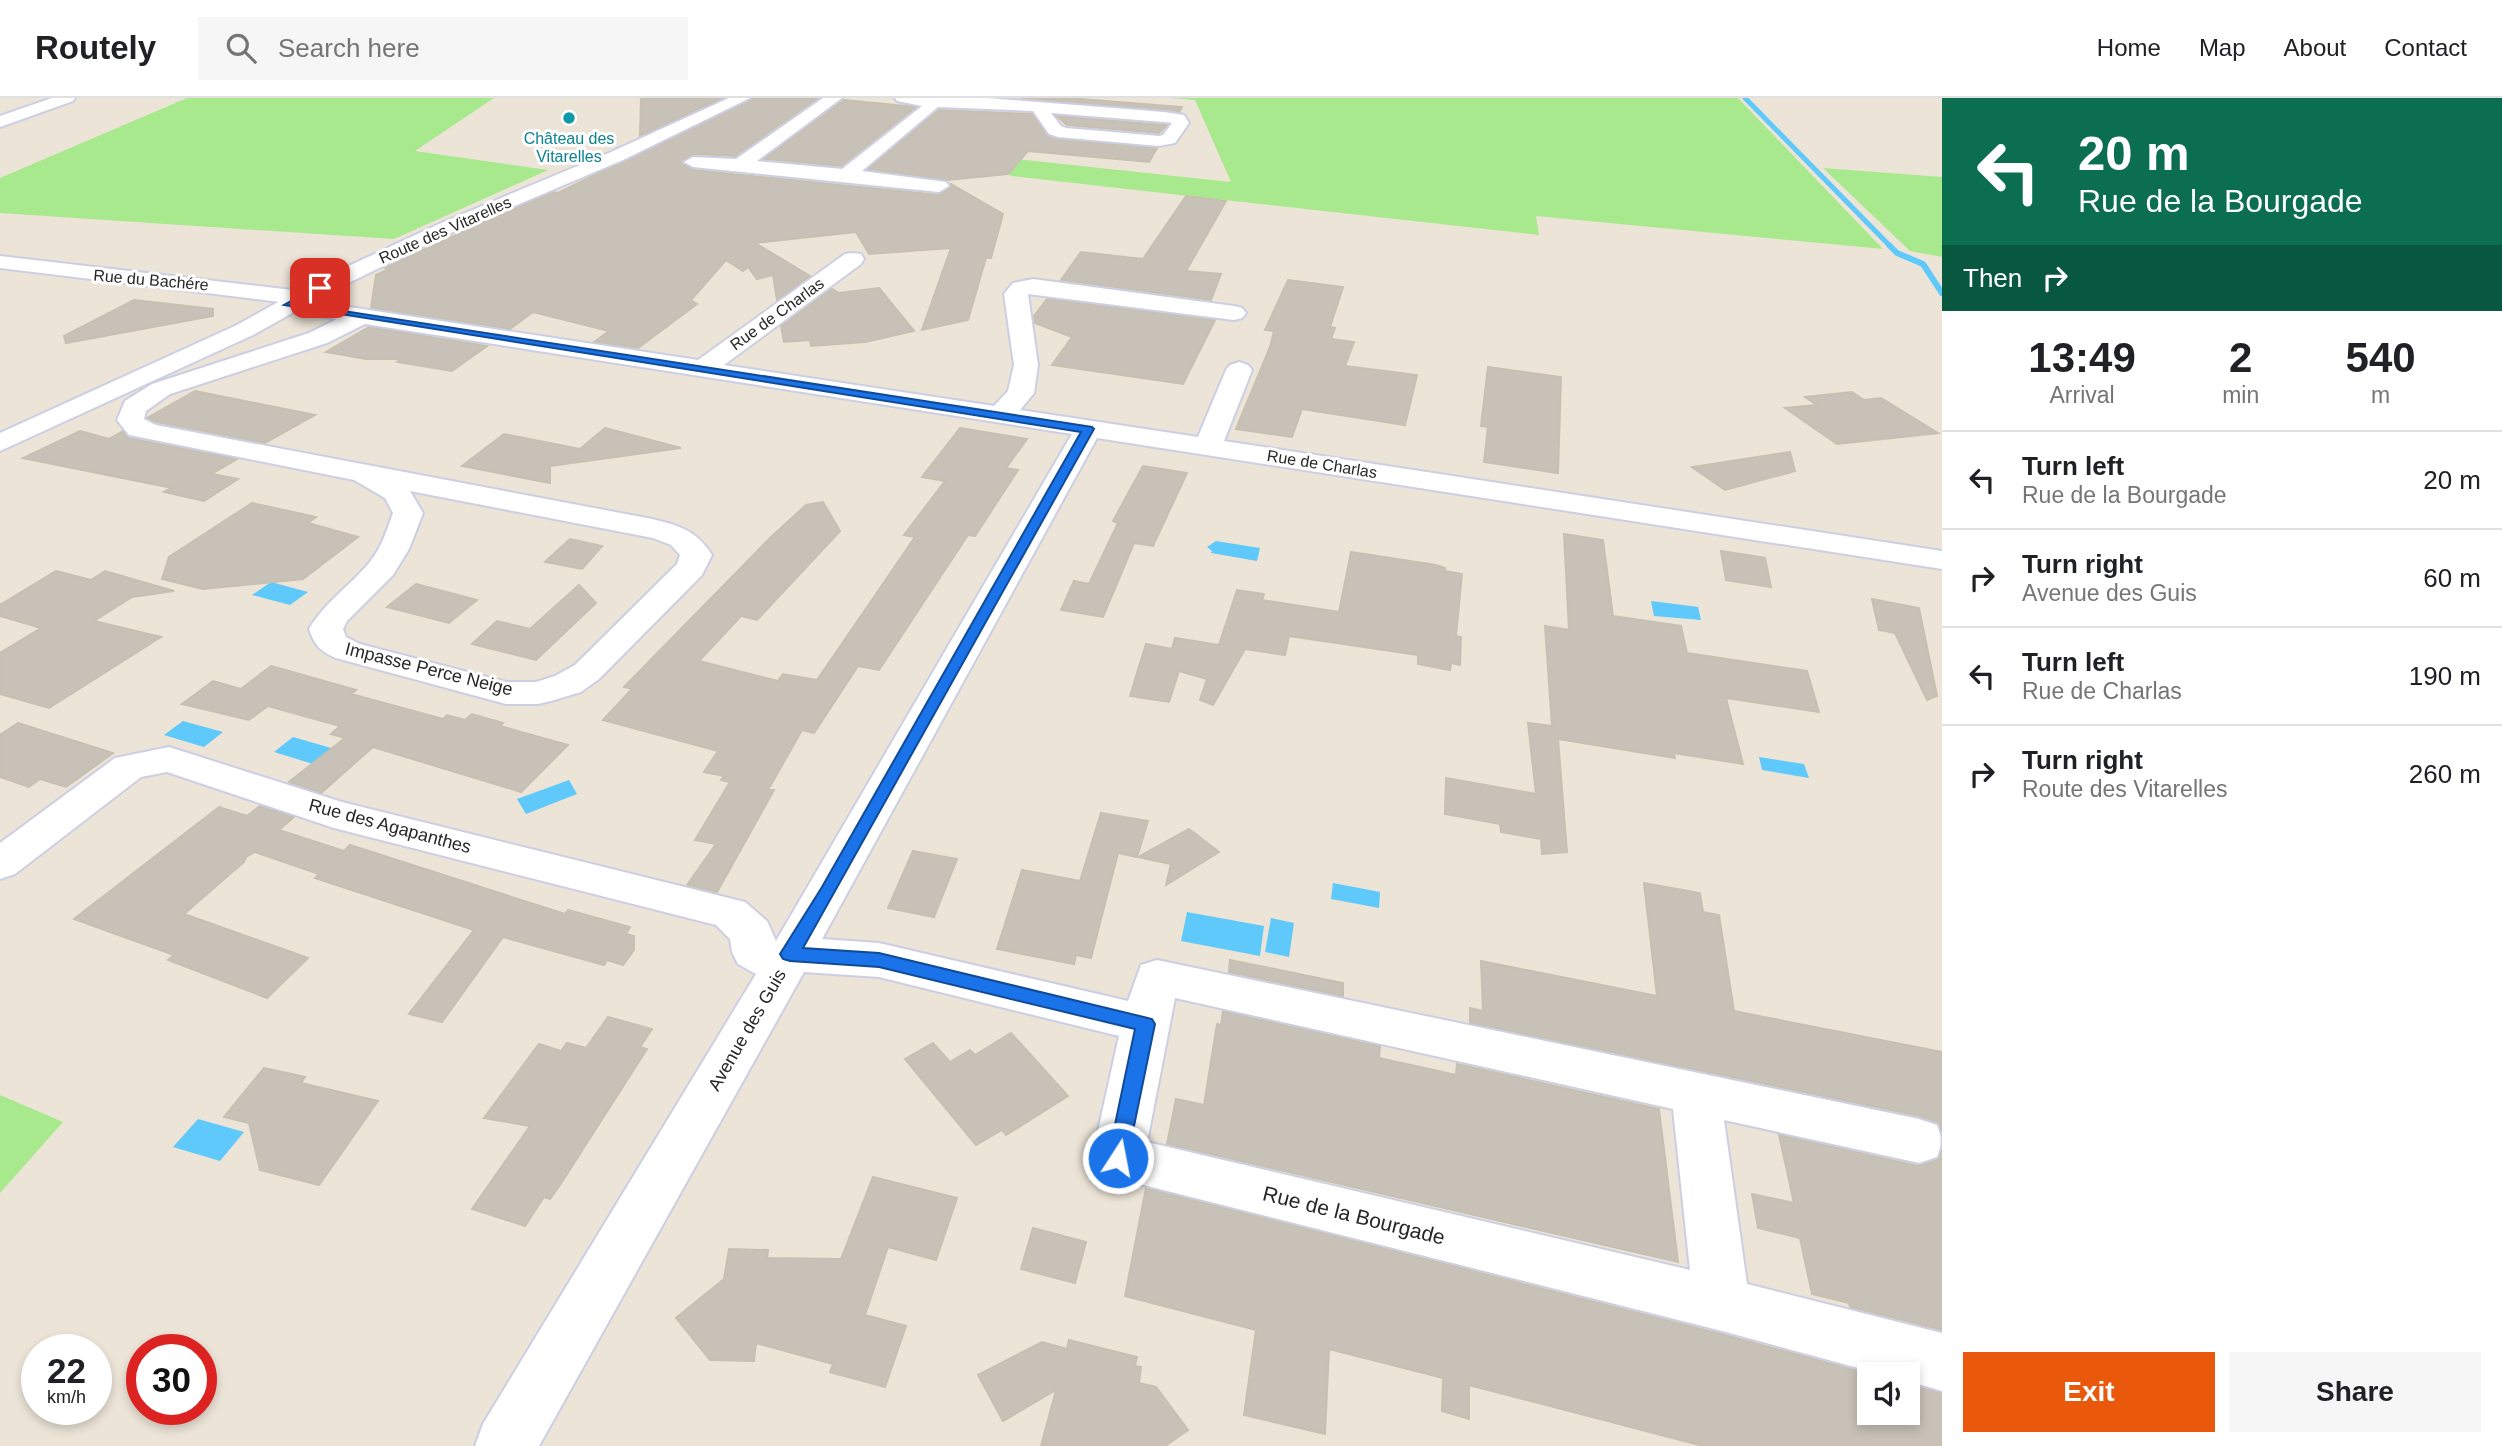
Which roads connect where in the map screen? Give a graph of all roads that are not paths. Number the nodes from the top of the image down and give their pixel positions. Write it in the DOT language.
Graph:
graph roads {
  1 [pos="67,98"];
  2 [pos="742,98"];
  3 [pos="834,98"];
  4 [pos="903,98"];
  5 [pos="930,102"];
  6 [pos="1041,107"];
  7 [pos="0,122"];
  8 [pos="693,162"];
  9 [pos="740,165"];
  10 [pos="846,175"];
  11 [pos="939,186"];
  12 [pos="853,259"];
  13 [pos="0,262"];
  14 [pos="295,302"];
  15 [pos="1234,313"];
  16 [pos="362,316"];
  17 [pos="702,369"];
  18 [pos="1239,370"];
  19 [pos="1000,415"];
  20 [pos="1088,429"];
  21 [pos="0,443"];
  22 [pos="1208,447"];
  23 [pos="365,475"];
  24 [pos="481,496"];
  25 [pos="408,513"];
  26 [pos="1942,560"];
  27 [pos="0,864"];
  28 [pos="787,959"];
  29 [pos="1146,1024"];
  30 [pos="1696,1093"];
  31 [pos="1919,1141"];
  32 [pos="1722,1304"];
  33 [pos="1942,1362"];
  34 [pos="505,1446"];
  1 -- 7 [label="street"];
  2 -- 14 [label="street, Route des Vitarelles"];
  3 -- 9 [label="street"];
  4 -- 5 [label="street"];
  5 -- 6 [label="street"];
  5 -- 10 [label="street"];
  6 -- 6 [label="street"];
  8 -- 9 [label="street"];
  9 -- 10 [label="street"];
  10 -- 11 [label="street"];
  12 -- 17 [label="street, Rue de Charlas"];
  13 -- 14 [label="street, Rue du Bachére"];
  14 -- 16 [label="street, Rue de Charlas"];
  14 -- 21 [label="street, Route des Vitarelles"];
  15 -- 19 [label="street"];
  16 -- 17 [label="street, Rue de Charlas"];
  16 -- 23 [label="street, Impasse Perce Neige"];
  17 -- 19 [label="street, Rue de Charlas"];
  18 -- 22 [label="street"];
  19 -- 20 [label="street, Rue de Charlas"];
  20 -- 22 [label="street, Rue de Charlas"];
  20 -- 28 [label="street, Avenue des Guis"];
  22 -- 26 [label="street, Rue de Charlas"];
  23 -- 24 [label="street, Impasse Perce Neige"];
  23 -- 25 [label="street, Impasse Perce Neige"];
  24 -- 25 [label="street, Impasse Perce Neige"];
  24 -- 25 [label="street, Impasse Perce Neige"];
  27 -- 28 [label="street, Rue des Agapanthes"];
  28 -- 29 [label="street"];
  28 -- 34 [label="street, Avenue des Guis"];
  29 -- 30 [label="street, Rue de la Bourgade"];
  29 -- 32 [label="street, Rue de la Bourgade"];
  30 -- 31 [label="street, Rue de la Bourgade"];
  30 -- 32 [label="street"];
  32 -- 33 [label="street, Rue de la Bourgade"];
}
